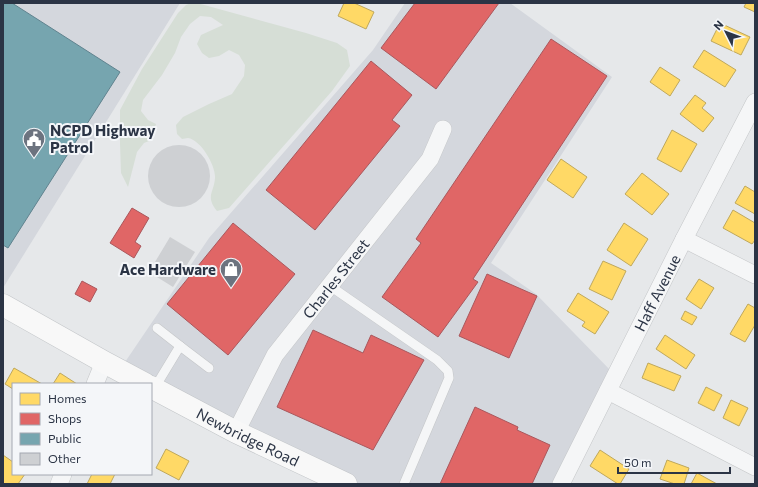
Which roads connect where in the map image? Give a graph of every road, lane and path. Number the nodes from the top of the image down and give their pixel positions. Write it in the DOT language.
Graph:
graph roads {
  1 [pos="753,109"];
  2 [pos="443,129"];
  3 [pos="684,239"];
  4 [pos="755,275"];
  5 [pos="330,286"];
  6 [pos="3,305"];
  7 [pos="157,328"];
  8 [pos="180,346"];
  9 [pos="104,362"];
  10 [pos="209,368"];
  11 [pos="95,383"];
  12 [pos="143,383"];
  13 [pos="152,384"];
  14 [pos="152,388"];
  15 [pos="608,392"];
  16 [pos="236,432"];
  17 [pos="755,467"];
  18 [pos="346,484"];
  19 [pos="404,484"];
  20 [pos="561,484"];
  1 -- 3 [label="street, Haff Avenue"];
  2 -- 5 [label="street, Charles Street"];
  3 -- 4 [label="street"];
  3 -- 15 [label="street, Haff Avenue"];
  5 -- 16 [label="street, Charles Street"];
  5 -- 19 [label="lane"];
  6 -- 9 [label="main road, Newbridge Road"];
  7 -- 8 [label="lane"];
  8 -- 10 [label="lane"];
  8 -- 13 [label="lane"];
  9 -- 11 [label="street"];
  9 -- 12 [label="main road, Newbridge Road"];
  14 -- 16 [label="main road, Newbridge Road"];
  15 -- 17 [label="street"];
  15 -- 20 [label="street, Haff Avenue"];
  16 -- 18 [label="main road, Newbridge Road"];
}
